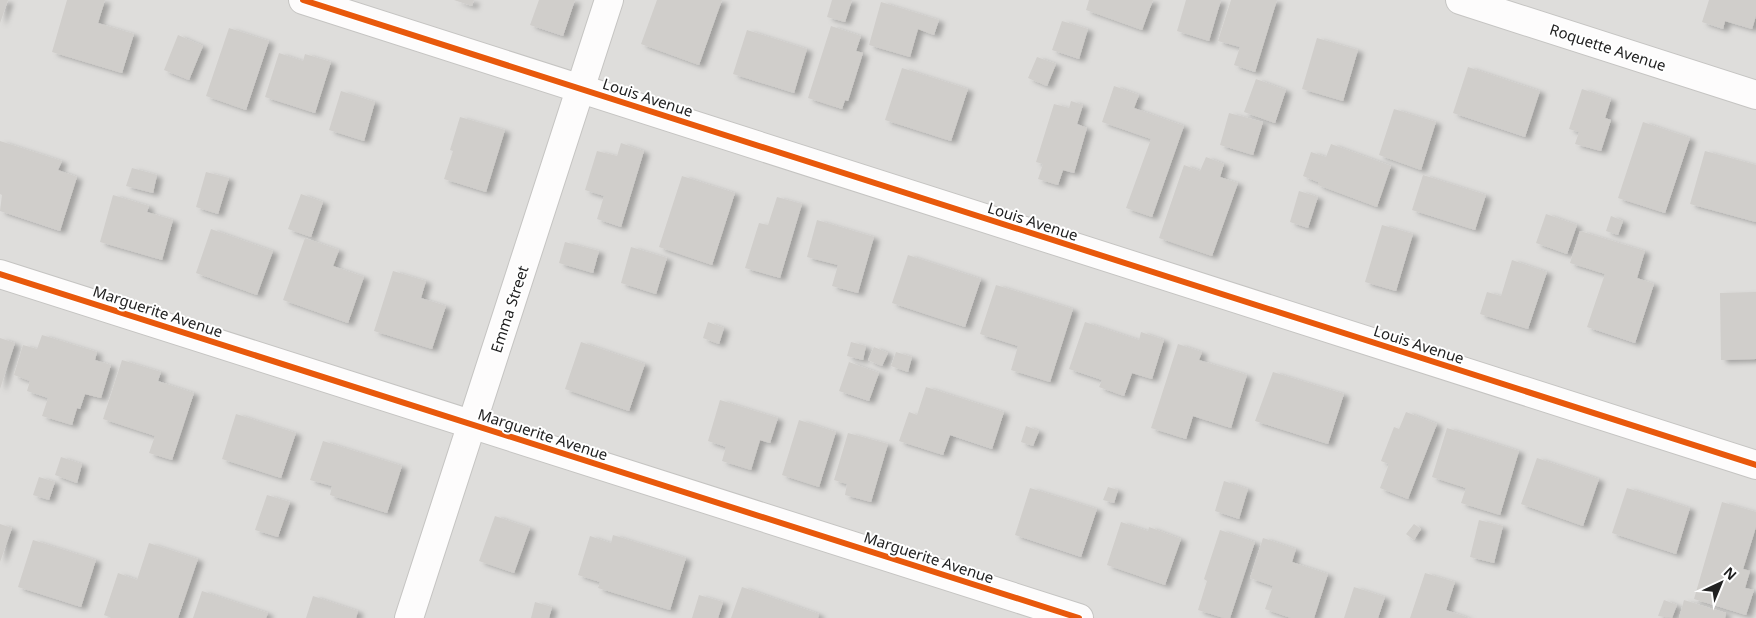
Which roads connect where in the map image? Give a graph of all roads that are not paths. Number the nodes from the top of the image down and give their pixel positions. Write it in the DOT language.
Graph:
graph roads {
  1 [pos="303,0"];
  2 [pos="609,0"];
  3 [pos="1460,0"];
  4 [pos="581,88"];
  5 [pos="1756,95"];
  6 [pos="0,274"];
  7 [pos="471,424"];
  8 [pos="1756,464"];
  9 [pos="409,618"];
  10 [pos="1079,618"];
  1 -- 4 [label="street, Louis Avenue"];
  2 -- 4 [label="street, Emma Street"];
  3 -- 5 [label="street, Roquette Avenue"];
  4 -- 7 [label="street, Emma Street"];
  4 -- 8 [label="street, Louis Avenue"];
  6 -- 7 [label="street, Marguerite Avenue"];
  7 -- 9 [label="street, Emma Street"];
  7 -- 10 [label="street, Marguerite Avenue"];
}
